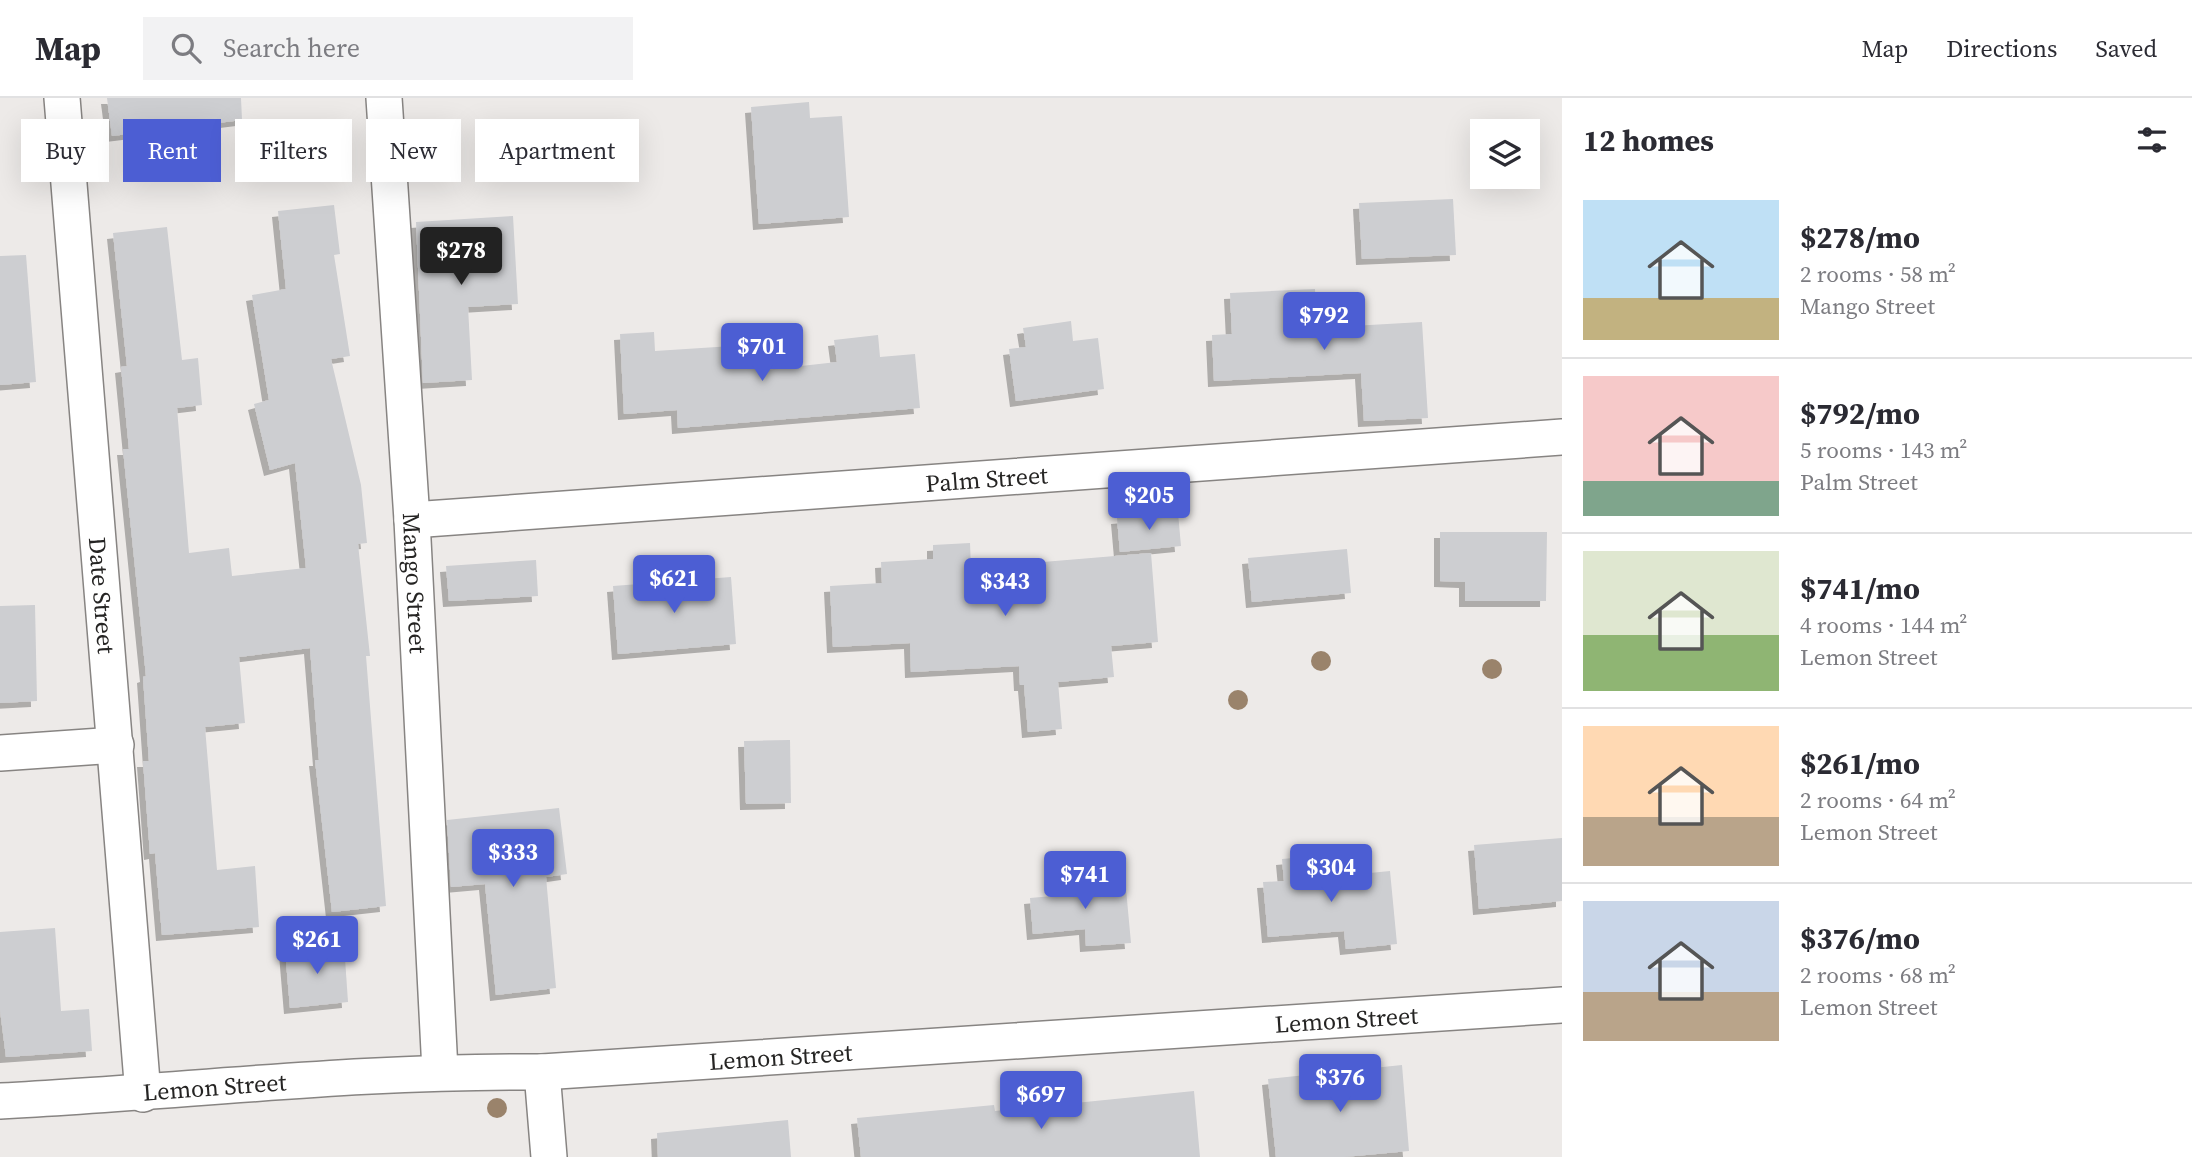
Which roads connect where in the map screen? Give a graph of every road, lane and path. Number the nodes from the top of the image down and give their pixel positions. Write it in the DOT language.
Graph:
graph roads {
  1 [pos="62,98"];
  2 [pos="384,98"];
  3 [pos="1562,437"];
  4 [pos="412,520"];
  5 [pos="116,745"];
  6 [pos="0,753"];
  7 [pos="1562,1005"];
  8 [pos="440,1071"];
  9 [pos="541,1072"];
  10 [pos="144,1094"];
  11 [pos="0,1101"];
  12 [pos="549,1157"];
  1 -- 5 [label="street, Date Street"];
  2 -- 4 [label="street, Mango Street"];
  3 -- 4 [label="street, Palm Street"];
  4 -- 8 [label="street, Mango Street"];
  5 -- 6 [label="street"];
  5 -- 10 [label="street, Date Street"];
  7 -- 9 [label="street, Lemon Street"];
  8 -- 9 [label="street, Lemon Street"];
  8 -- 10 [label="street, Lemon Street"];
  9 -- 12 [label="street"];
  10 -- 11 [label="street, Lemon Street"];
}
